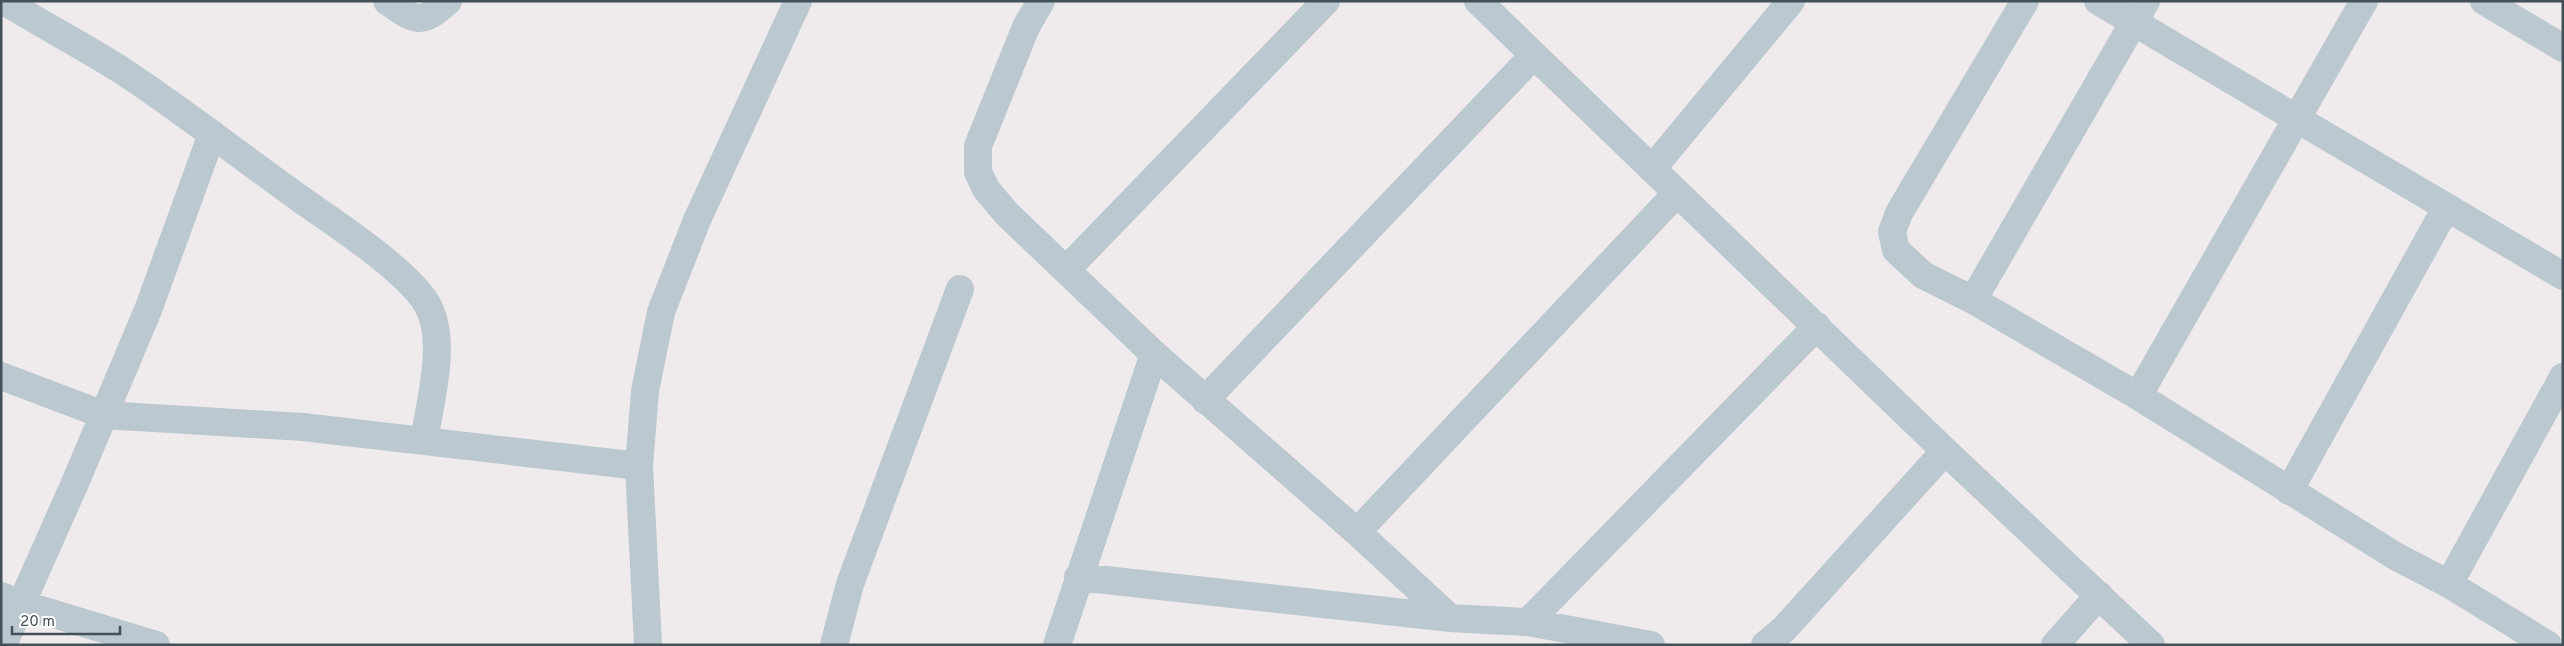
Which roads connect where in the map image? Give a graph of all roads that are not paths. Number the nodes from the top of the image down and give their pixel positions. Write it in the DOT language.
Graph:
graph roads {
  1 [pos="4,1"];
  2 [pos="387,1"];
  3 [pos="448,1"];
  4 [pos="798,1"];
  5 [pos="1041,1"];
  6 [pos="1326,1"];
  7 [pos="1791,1"];
  8 [pos="2025,1"];
  9 [pos="2098,1"];
  10 [pos="2364,1"];
  11 [pos="2484,1"];
  12 [pos="1479,2"];
  13 [pos="2140,12"];
  14 [pos="2563,48"];
  15 [pos="1533,56"];
  16 [pos="2296,118"];
  17 [pos="212,134"];
  18 [pos="1652,169"];
  19 [pos="1677,193"];
  20 [pos="2446,208"];
  21 [pos="1067,269"];
  22 [pos="2563,276"];
  23 [pos="960,289"];
  24 [pos="1973,300"];
  25 [pos="1817,326"];
  26 [pos="1154,354"];
  27 [pos="1,376"];
  28 [pos="2563,377"];
  29 [pos="2138,396"];
  30 [pos="1205,400"];
  31 [pos="104,414"];
  32 [pos="424,442"];
  33 [pos="1945,451"];
  34 [pos="639,466"];
  35 [pos="2289,491"];
  36 [pos="1357,532"];
  37 [pos="1078,577"];
  38 [pos="2449,584"];
  39 [pos="2099,595"];
  40 [pos="11,600"];
  41 [pos="1450,618"];
  42 [pos="1528,622"];
  43 [pos="3,645"];
  44 [pos="156,645"];
  45 [pos="648,645"];
  46 [pos="834,645"];
  47 [pos="1057,645"];
  48 [pos="1651,645"];
  49 [pos="1765,645"];
  50 [pos="2055,645"];
  51 [pos="2151,645"];
  52 [pos="2548,645"];
  1 -- 17 [label="street"];
  2 -- 3 [label="street"];
  4 -- 34 [label="street"];
  5 -- 21 [label="street"];
  6 -- 21 [label="street"];
  7 -- 18 [label="street"];
  8 -- 24 [label="street"];
  9 -- 13 [label="street"];
  10 -- 16 [label="street"];
  11 -- 14 [label="street"];
  12 -- 15 [label="street"];
  13 -- 16 [label="street"];
  13 -- 24 [label="street"];
  15 -- 18 [label="street"];
  15 -- 30 [label="street"];
  16 -- 20 [label="street"];
  16 -- 29 [label="street"];
  17 -- 31 [label="street"];
  17 -- 32 [label="street"];
  18 -- 19 [label="street"];
  19 -- 25 [label="street"];
  19 -- 36 [label="street"];
  20 -- 22 [label="street"];
  20 -- 35 [label="street"];
  21 -- 26 [label="street"];
  23 -- 46 [label="street"];
  24 -- 29 [label="street"];
  25 -- 33 [label="street"];
  25 -- 42 [label="street"];
  26 -- 30 [label="street"];
  26 -- 37 [label="street"];
  27 -- 31 [label="street"];
  28 -- 38 [label="street"];
  29 -- 35 [label="street"];
  30 -- 36 [label="street"];
  31 -- 32 [label="street"];
  31 -- 40 [label="street"];
  32 -- 34 [label="street"];
  33 -- 39 [label="street"];
  33 -- 49 [label="street"];
  34 -- 45 [label="street"];
  35 -- 38 [label="street"];
  36 -- 41 [label="street"];
  37 -- 41 [label="street"];
  37 -- 47 [label="street"];
  38 -- 52 [label="street"];
  39 -- 50 [label="street"];
  39 -- 51 [label="street"];
  40 -- 43 [label="street"];
  40 -- 44 [label="street"];
  41 -- 42 [label="street"];
  42 -- 48 [label="street"];
}
